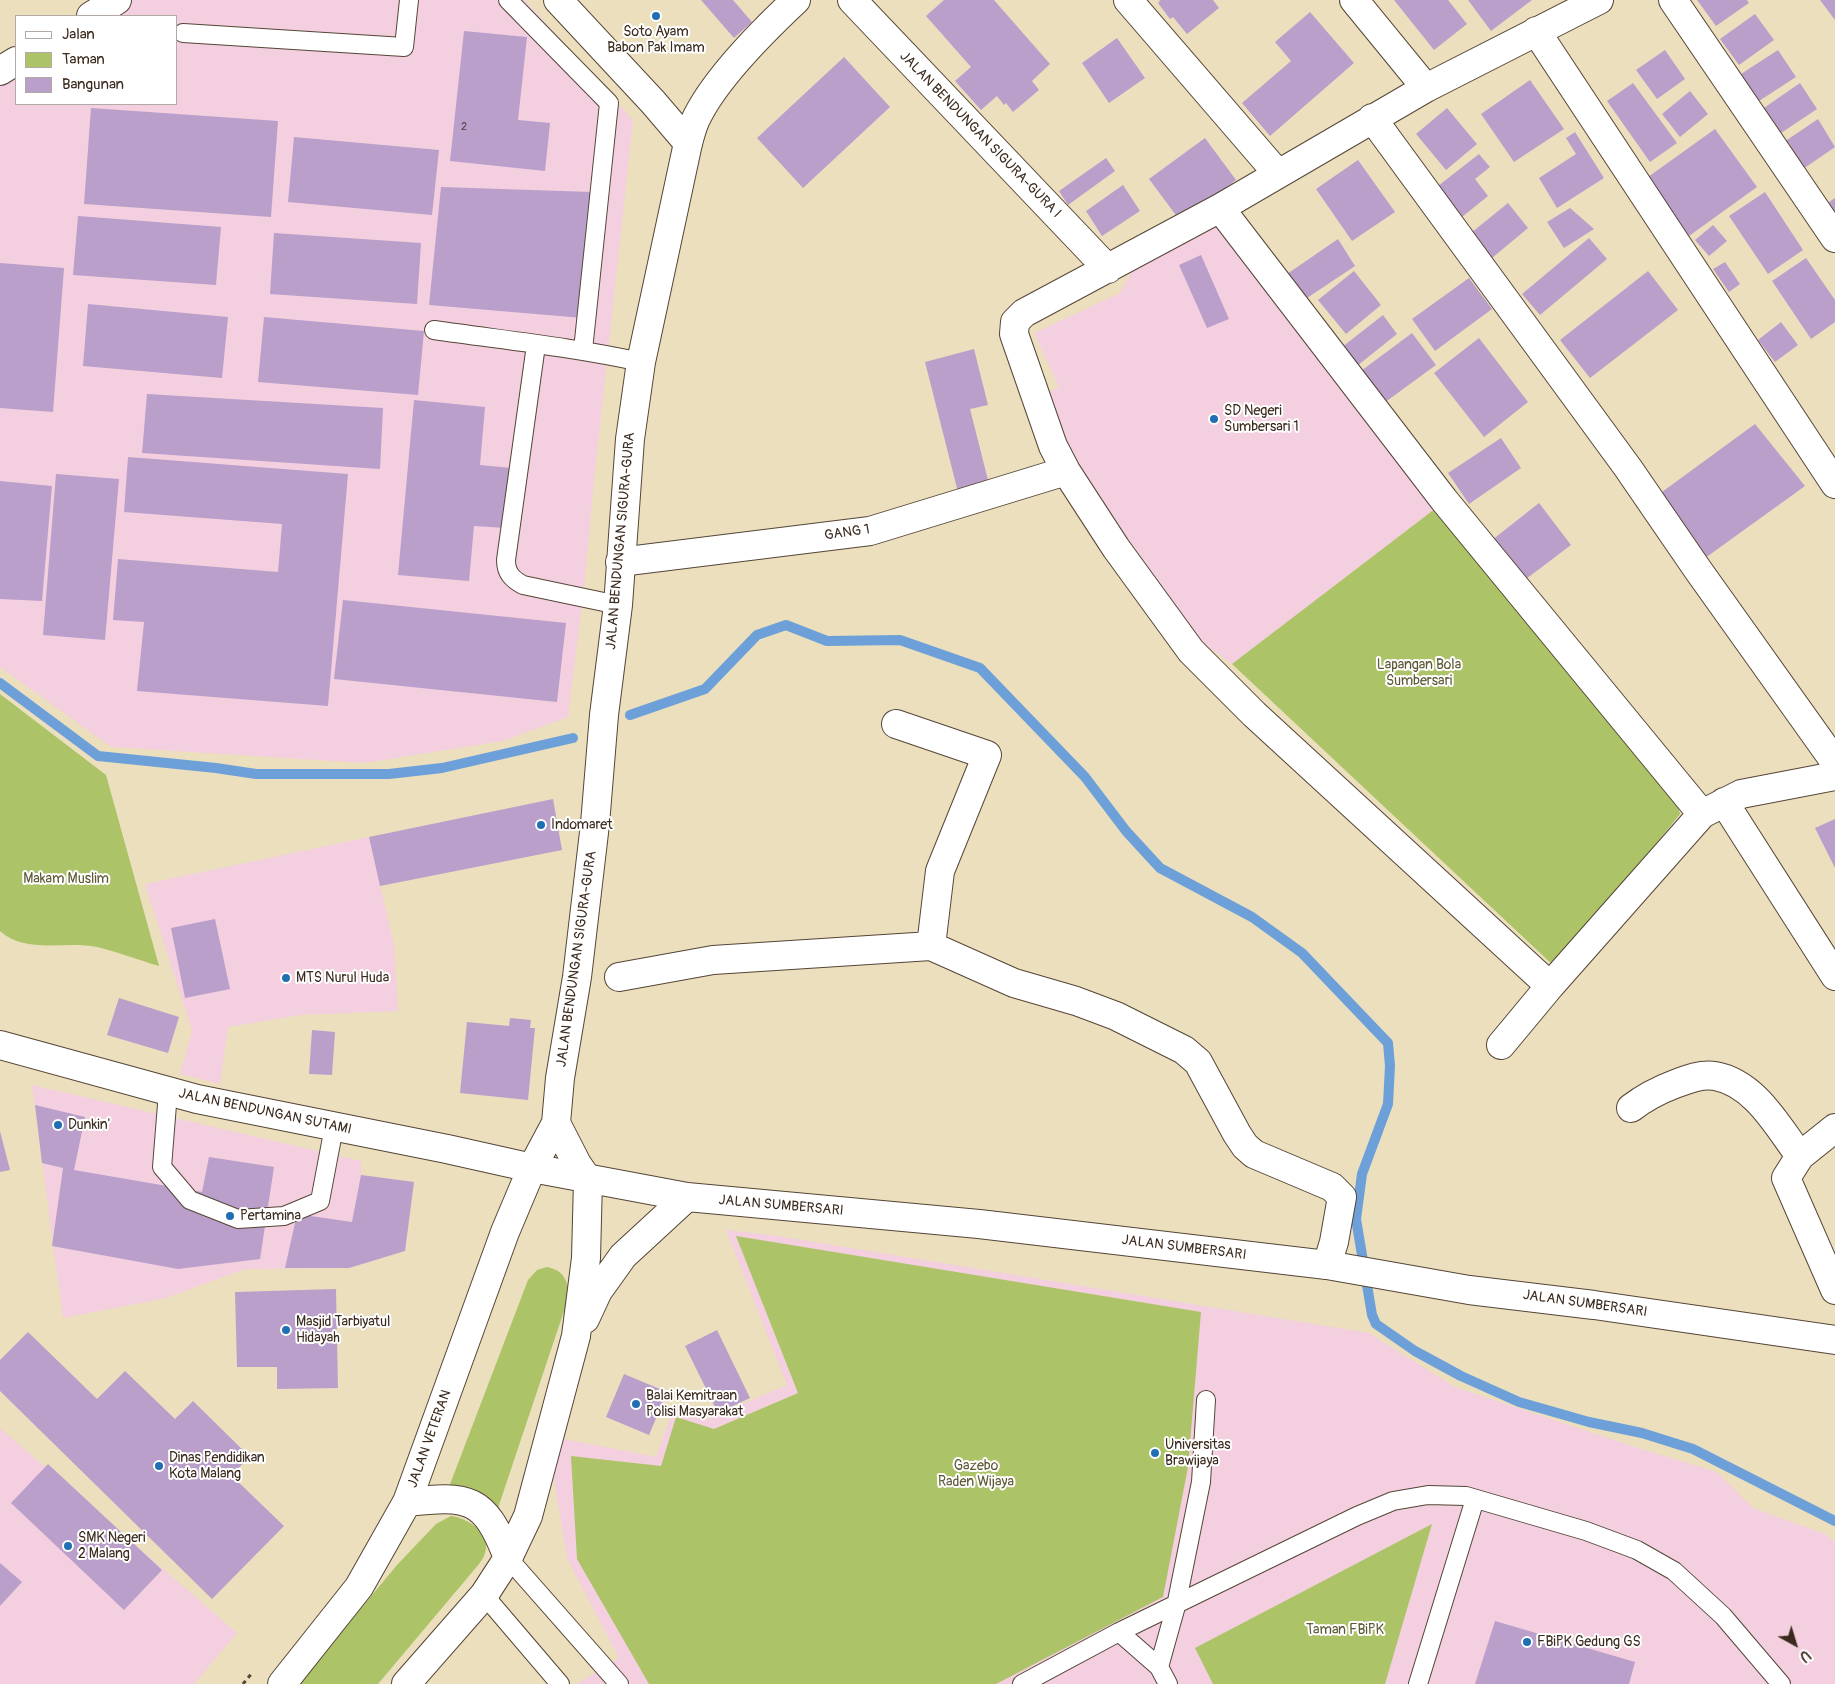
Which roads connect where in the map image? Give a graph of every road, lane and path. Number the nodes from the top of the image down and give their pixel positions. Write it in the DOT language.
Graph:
graph roads {
  1 [pos="118,0"];
  2 [pos="409,0"];
  3 [pos="508,0"];
  4 [pos="558,0"];
  5 [pos="578,0"];
  6 [pos="796,0"];
  7 [pos="852,0"];
  8 [pos="1128,0"];
  9 [pos="1354,0"];
  10 [pos="1673,0"];
  11 [pos="1586,3"];
  12 [pos="92,15"];
  13 [pos="1536,32"];
  14 [pos="183,33"];
  15 [pos="15,62"];
  16 [pos="0,71"];
  17 [pos="1426,88"];
  18 [pos="1372,118"];
  19 [pos="692,132"];
  20 [pos="1278,174"];
  21 [pos="1220,208"];
  22 [pos="1835,238"];
  23 [pos="1108,269"];
  24 [pos="434,330"];
  25 [pos="536,345"];
  26 [pos="583,350"];
  27 [pos="641,362"];
  28 [pos="1066,471"];
  29 [pos="1835,484"];
  30 [pos="620,562"];
  31 [pos="618,604"];
  32 [pos="896,724"];
  33 [pos="1835,762"];
  34 [pos="1835,776"];
  35 [pos="1713,808"];
  36 [pos="931,946"];
  37 [pos="1835,976"];
  38 [pos="619,977"];
  39 [pos="1550,986"];
  40 [pos="1501,1045"];
  41 [pos="0,1046"];
  42 [pos="168,1092"];
  43 [pos="1631,1108"];
  44 [pos="556,1123"];
  45 [pos="334,1128"];
  46 [pos="1835,1128"];
  47 [pos="1800,1156"];
  48 [pos="532,1168"];
  49 [pos="588,1180"];
  50 [pos="687,1197"];
  51 [pos="1336,1267"];
  52 [pos="1835,1290"];
  53 [pos="576,1336"];
  54 [pos="1835,1340"];
  55 [pos="1206,1400"];
  56 [pos="1475,1499"];
  57 [pos="407,1502"];
  58 [pos="508,1558"];
  59 [pos="484,1595"];
  60 [pos="1176,1606"];
  61 [pos="1119,1632"];
  62 [pos="1159,1667"];
  63 [pos="254,1669"];
  64 [pos="243,1684"];
  65 [pos="282,1684"];
  66 [pos="406,1684"];
  67 [pos="560,1684"];
  68 [pos="619,1684"];
  69 [pos="1022,1684"];
  70 [pos="1168,1684"];
  71 [pos="1418,1684"];
  72 [pos="1781,1684"];
  1 -- 12 [label="street"];
  2 -- 14 [label="lane"];
  3 -- 26 [label="lane"];
  4 -- 19 [label="street"];
  5 -- 19 [label="street"];
  6 -- 19 [label="street, JALAN BENDUNGAN SIGURA-GURA"];
  7 -- 23 [label="street, JALAN BENDUNGAN SIGURA-GURA I"];
  8 -- 20 [label="street"];
  9 -- 17 [label="street"];
  10 -- 22 [label="street"];
  11 -- 13 [label="street"];
  13 -- 17 [label="street"];
  13 -- 29 [label="street"];
  15 -- 16 [label="street"];
  17 -- 18 [label="street"];
  18 -- 20 [label="street"];
  18 -- 33 [label="street"];
  19 -- 27 [label="street, JALAN BENDUNGAN SIGURA-GURA"];
  20 -- 21 [label="street"];
  21 -- 23 [label="street"];
  21 -- 35 [label="street"];
  23 -- 28 [label="street"];
  24 -- 25 [label="lane"];
  25 -- 26 [label="lane"];
  25 -- 31 [label="lane"];
  26 -- 27 [label="lane"];
  27 -- 30 [label="street, JALAN BENDUNGAN SIGURA-GURA"];
  28 -- 30 [label="street, GANG 1"];
  28 -- 39 [label="street"];
  30 -- 31 [label="street, JALAN BENDUNGAN SIGURA-GURA"];
  31 -- 44 [label="street, JALAN BENDUNGAN SIGURA-GURA"];
  32 -- 36 [label="street"];
  34 -- 35 [label="street"];
  35 -- 37 [label="street"];
  35 -- 39 [label="street"];
  36 -- 38 [label="street"];
  36 -- 51 [label="street"];
  39 -- 40 [label="street"];
  41 -- 42 [label="street, JALAN BENDUNGAN SUTAMI"];
  42 -- 45 [label="street, JALAN BENDUNGAN SUTAMI"];
  42 -- 45 [label="lane"];
  43 -- 47 [label="street"];
  44 -- 48 [label="street, JALAN VETERAN"];
  44 -- 49 [label="street"];
  45 -- 48 [label="street, JALAN BENDUNGAN SUTAMI"];
  46 -- 47 [label="street"];
  47 -- 52 [label="street"];
  48 -- 49 [label="street, JALAN SUMBERSARI"];
  48 -- 57 [label="street, JALAN VETERAN"];
  49 -- 50 [label="street, JALAN SUMBERSARI"];
  49 -- 53 [label="street"];
  50 -- 51 [label="street, JALAN SUMBERSARI"];
  50 -- 53 [label="street"];
  51 -- 54 [label="street, JALAN SUMBERSARI"];
  53 -- 58 [label="street"];
  55 -- 60 [label="lane"];
  56 -- 60 [label="lane"];
  56 -- 71 [label="lane"];
  56 -- 72 [label="lane"];
  57 -- 58 [label="street"];
  57 -- 65 [label="street, JALAN VETERAN"];
  58 -- 59 [label="street"];
  58 -- 68 [label="lane"];
  59 -- 66 [label="street"];
  59 -- 67 [label="lane"];
  60 -- 61 [label="lane"];
  60 -- 62 [label="lane"];
  61 -- 62 [label="lane"];
  61 -- 69 [label="lane"];
  62 -- 70 [label="lane"];
  63 -- 64 [label="path"];
}
